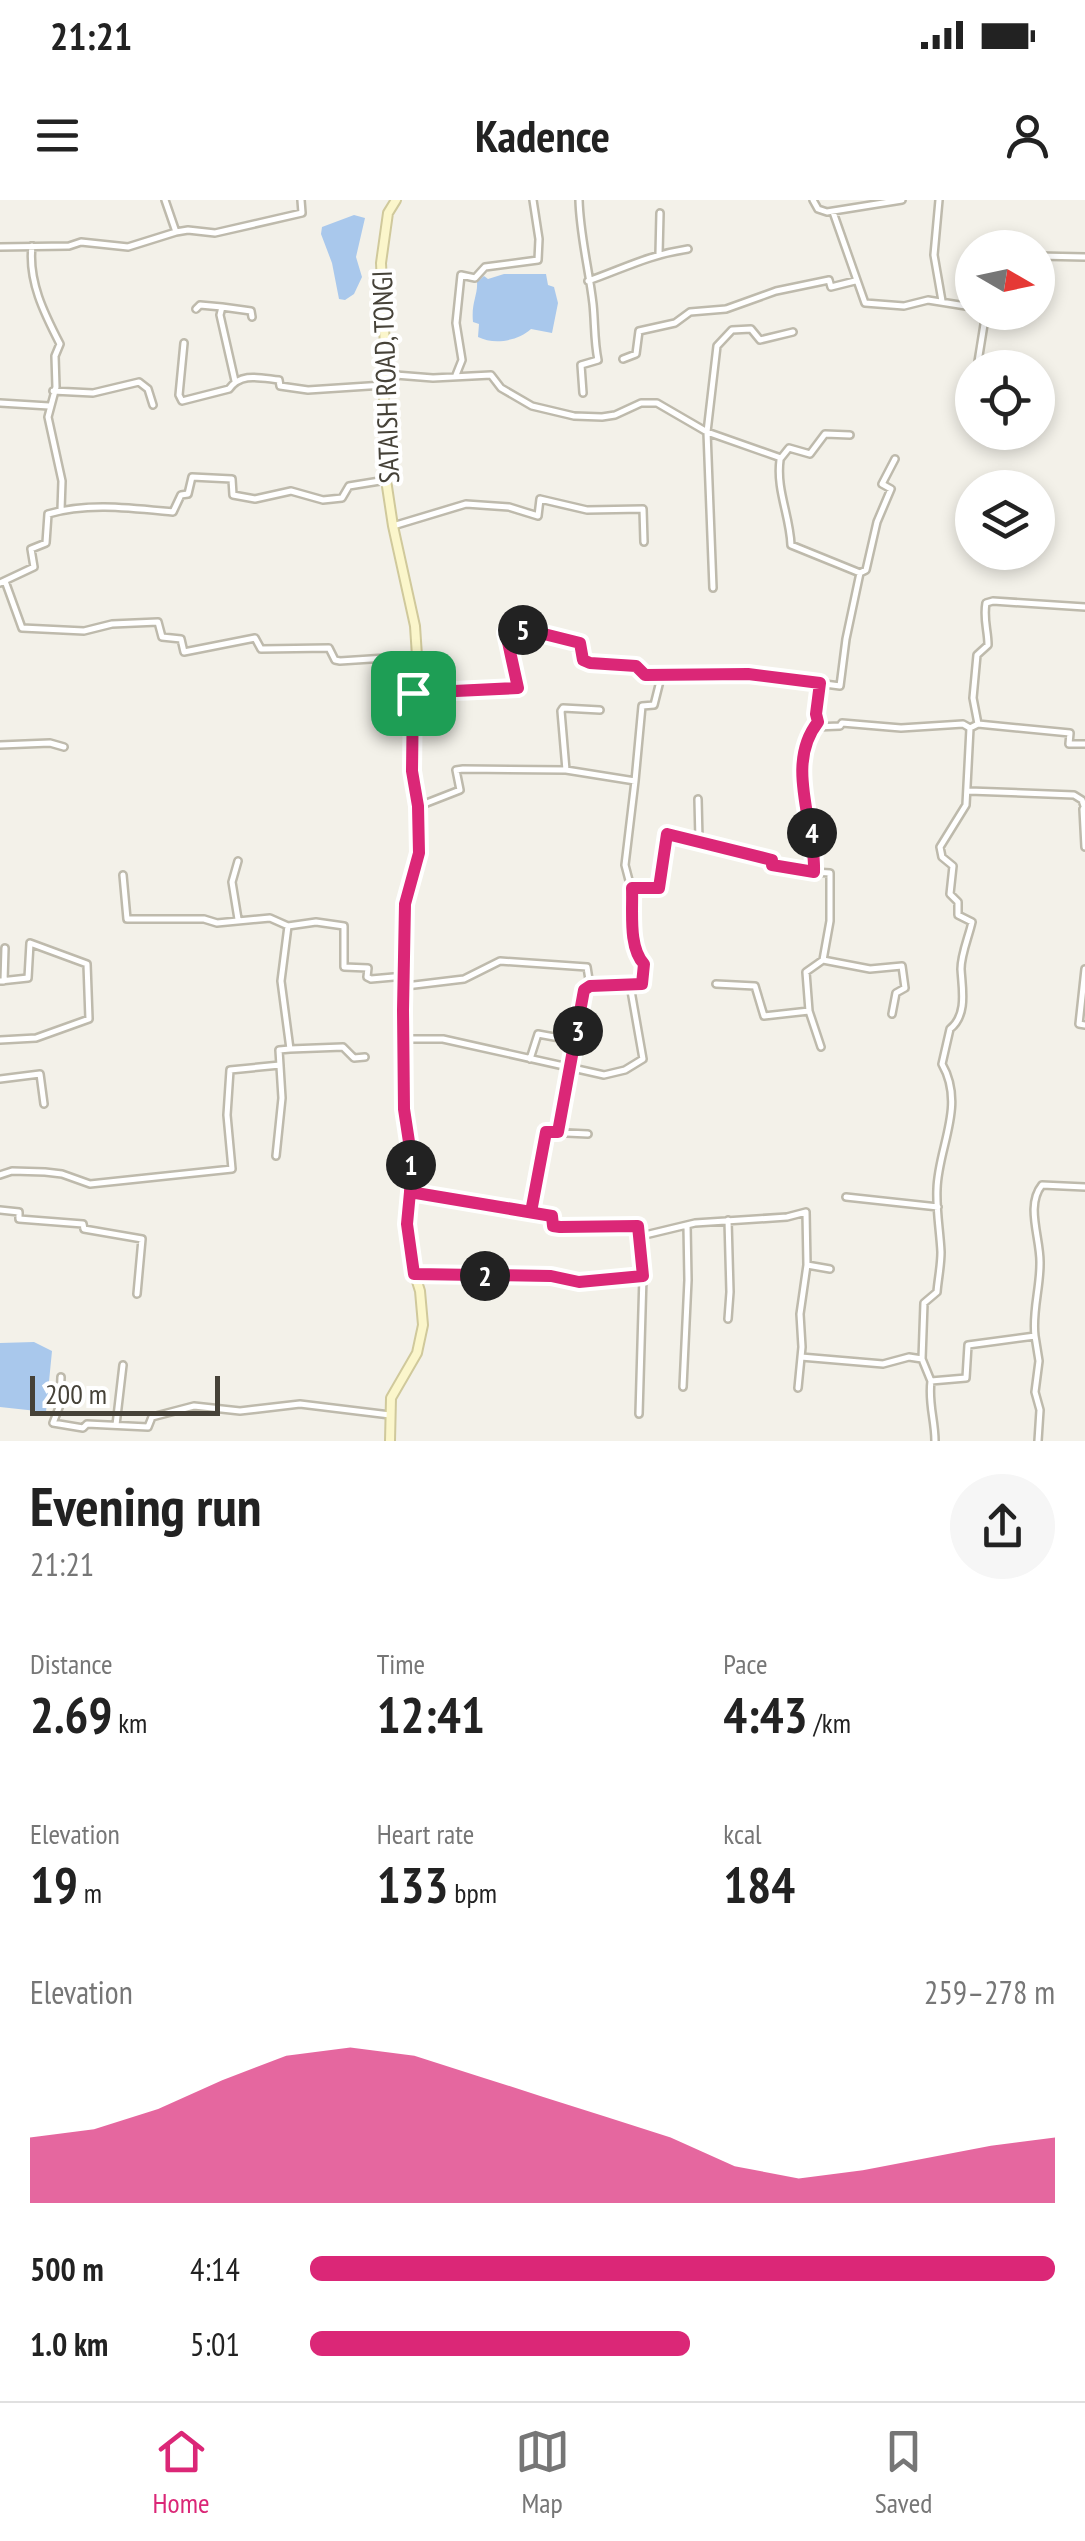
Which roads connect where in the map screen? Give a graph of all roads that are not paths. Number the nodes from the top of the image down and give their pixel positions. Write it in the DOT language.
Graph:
graph roads {
  1 [pos="165,200"];
  2 [pos="301,200"];
  3 [pos="396,200"];
  4 [pos="532,200"];
  5 [pos="579,200"];
  6 [pos="813,200"];
  7 [pos="902,200"];
  8 [pos="939,200"];
  9 [pos="833,212"];
  10 [pos="660,213"];
  11 [pos="176,232"];
  12 [pos="32,246"];
  13 [pos="0,248"];
  14 [pos="688,249"];
  15 [pos="658,254"];
  16 [pos="1055,256"];
  17 [pos="1085,257"];
  18 [pos="855,280"];
  19 [pos="588,281"];
  20 [pos="942,302"];
  21 [pos="955,304"];
  22 [pos="222,307"];
  23 [pos="196,310"];
  24 [pos="252,317"];
  25 [pos="793,332"];
  26 [pos="184,343"];
  27 [pos="623,359"];
  28 [pos="383,374"];
  29 [pos="456,375"];
  30 [pos="235,381"];
  31 [pos="384,385"];
  32 [pos="54,391"];
  33 [pos="584,393"];
  34 [pos="0,402"];
  35 [pos="50,404"];
  36 [pos="153,405"];
  37 [pos="707,432"];
  38 [pos="850,435"];
  39 [pos="781,458"];
  40 [pos="895,459"];
  41 [pos="386,480"];
  42 [pos="62,510"];
  43 [pos="393,526"];
  44 [pos="644,542"];
  45 [pos="860,573"];
  46 [pos="2,582"];
  47 [pos="713,588"];
  48 [pos="1085,607"];
  49 [pos="417,656"];
  50 [pos="661,677"];
  51 [pos="820,683"];
  52 [pos="413,693"];
  53 [pos="600,710"];
  54 [pos="978,724"];
  55 [pos="815,727"];
  56 [pos="970,728"];
  57 [pos="1085,744"];
  58 [pos="0,745"];
  59 [pos="64,747"];
  60 [pos="566,770"];
  61 [pos="635,780"];
  62 [pos="969,791"];
  63 [pos="698,800"];
  64 [pos="418,806"];
  65 [pos="1084,809"];
  66 [pos="699,840"];
  67 [pos="1085,847"];
  68 [pos="238,861"];
  69 [pos="814,872"];
  70 [pos="123,874"];
  71 [pos="632,888"];
  72 [pos="238,919"];
  73 [pos="288,926"];
  74 [pos="5,948"];
  75 [pos="823,960"];
  76 [pos="1085,969"];
  77 [pos="2,981"];
  78 [pos="405,981"];
  79 [pos="716,984"];
  80 [pos="630,985"];
  81 [pos="590,986"];
  82 [pos="809,1012"];
  83 [pos="892,1014"];
  84 [pos="1085,1025"];
  85 [pos="406,1039"];
  86 [pos="0,1040"];
  87 [pos="576,1041"];
  88 [pos="821,1047"];
  89 [pos="290,1049"];
  90 [pos="365,1057"];
  91 [pos="530,1060"];
  92 [pos="280,1064"];
  93 [pos="570,1068"];
  94 [pos="0,1079"];
  95 [pos="44,1104"];
  96 [pos="558,1132"];
  97 [pos="588,1134"];
  98 [pos="276,1156"];
  99 [pos="0,1175"];
  100 [pos="1085,1186"];
  101 [pos="410,1192"];
  102 [pos="846,1197"];
  103 [pos="938,1207"];
  104 [pos="0,1210"];
  105 [pos="531,1212"];
  106 [pos="728,1220"];
  107 [pos="686,1225"];
  108 [pos="640,1236"];
  109 [pos="808,1265"];
  110 [pos="830,1269"];
  111 [pos="414,1274"];
  112 [pos="643,1276"];
  113 [pos="137,1294"];
  114 [pos="728,1319"];
  115 [pos="1035,1336"];
  116 [pos="801,1357"];
  117 [pos="922,1359"];
  118 [pos="123,1365"];
  119 [pos="61,1377"];
  120 [pos="931,1381"];
  121 [pos="682,1387"];
  122 [pos="798,1388"];
  123 [pos="639,1414"];
  124 [pos="390,1415"];
  125 [pos="116,1425"];
  126 [pos="390,1441"];
  127 [pos="935,1441"];
  128 [pos="1038,1441"];
  1 -- 11 [label="street"];
  2 -- 11 [label="street"];
  3 -- 28 [label="street, SATAISH ROAD, TONGI"];
  4 -- 29 [label="street"];
  5 -- 19 [label="street"];
  6 -- 9 [label="street"];
  7 -- 9 [label="street"];
  8 -- 20 [label="street"];
  9 -- 18 [label="street"];
  10 -- 15 [label="street"];
  11 -- 12 [label="street"];
  12 -- 13 [label="street"];
  12 -- 32 [label="street"];
  14 -- 15 [label="street"];
  15 -- 19 [label="street"];
  16 -- 17 [label="street"];
  18 -- 20 [label="street"];
  18 -- 27 [label="street"];
  19 -- 33 [label="street"];
  20 -- 21 [label="street"];
  22 -- 23 [label="street"];
  22 -- 24 [label="street"];
  22 -- 30 [label="street"];
  25 -- 37 [label="street"];
  26 -- 30 [label="street"];
  28 -- 29 [label="street"];
  28 -- 31 [label="street, SATAISH ROAD, TONGI"];
  29 -- 37 [label="street"];
  30 -- 31 [label="street"];
  31 -- 41 [label="street, SATAISH ROAD, TONGI"];
  32 -- 35 [label="street"];
  32 -- 36 [label="street"];
  34 -- 35 [label="street"];
  35 -- 42 [label="street"];
  37 -- 39 [label="street"];
  37 -- 47 [label="street"];
  38 -- 39 [label="street"];
  39 -- 45 [label="street"];
  40 -- 45 [label="street"];
  41 -- 42 [label="street"];
  41 -- 43 [label="street, SATAISH ROAD, TONGI"];
  42 -- 46 [label="street"];
  43 -- 44 [label="street"];
  43 -- 49 [label="street, SATAISH ROAD, TONGI"];
  45 -- 51 [label="street"];
  46 -- 49 [label="street"];
  48 -- 54 [label="street"];
  49 -- 52 [label="street, SATAISH ROAD, TONGI"];
  50 -- 51 [label="street"];
  50 -- 52 [label="street"];
  50 -- 61 [label="street"];
  51 -- 55 [label="street"];
  52 -- 64 [label="street, SATAISH ROAD, TONGI"];
  53 -- 60 [label="street"];
  54 -- 56 [label="street"];
  54 -- 57 [label="street"];
  55 -- 56 [label="street"];
  55 -- 69 [label="street"];
  56 -- 62 [label="street"];
  58 -- 59 [label="street"];
  60 -- 61 [label="street"];
  60 -- 64 [label="street"];
  61 -- 71 [label="street"];
  62 -- 65 [label="street"];
  62 -- 103 [label="street"];
  63 -- 66 [label="street"];
  64 -- 78 [label="street, SATAISH ROAD, TONGI"];
  65 -- 67 [label="street"];
  66 -- 69 [label="street"];
  66 -- 71 [label="street"];
  68 -- 72 [label="street"];
  69 -- 75 [label="street"];
  70 -- 72 [label="street"];
  71 -- 80 [label="street"];
  72 -- 73 [label="street"];
  73 -- 78 [label="street"];
  73 -- 89 [label="street"];
  74 -- 77 [label="street"];
  75 -- 82 [label="street"];
  75 -- 83 [label="street"];
  76 -- 84 [label="street"];
  77 -- 86 [label="street"];
  78 -- 81 [label="street"];
  78 -- 85 [label="street, SATAISH ROAD, TONGI"];
  79 -- 82 [label="street"];
  80 -- 81 [label="street"];
  80 -- 93 [label="street"];
  81 -- 87 [label="street"];
  82 -- 88 [label="street"];
  85 -- 91 [label="street"];
  85 -- 101 [label="street, SATAISH ROAD, TONGI"];
  87 -- 91 [label="street"];
  87 -- 93 [label="street"];
  89 -- 90 [label="street"];
  89 -- 92 [label="street"];
  91 -- 93 [label="street"];
  92 -- 98 [label="street"];
  92 -- 99 [label="street"];
  93 -- 96 [label="street"];
  94 -- 95 [label="street"];
  96 -- 97 [label="street"];
  96 -- 105 [label="street"];
  100 -- 115 [label="street"];
  101 -- 105 [label="street"];
  101 -- 111 [label="street, SATAISH ROAD, TONGI"];
  102 -- 103 [label="street"];
  103 -- 117 [label="street"];
  104 -- 113 [label="street"];
  105 -- 108 [label="street"];
  106 -- 107 [label="street"];
  106 -- 109 [label="street"];
  106 -- 114 [label="street"];
  107 -- 108 [label="street"];
  107 -- 121 [label="street"];
  108 -- 112 [label="street"];
  109 -- 110 [label="street"];
  109 -- 116 [label="street"];
  111 -- 112 [label="street"];
  111 -- 124 [label="street, SATAISH ROAD, TONGI"];
  112 -- 123 [label="street"];
  115 -- 120 [label="street"];
  115 -- 128 [label="street"];
  116 -- 117 [label="street"];
  116 -- 122 [label="street"];
  117 -- 120 [label="street"];
  118 -- 125 [label="street"];
  119 -- 125 [label="street"];
  120 -- 127 [label="street"];
  124 -- 125 [label="street"];
  124 -- 126 [label="street, SATAISH ROAD, TONGI"];
}
